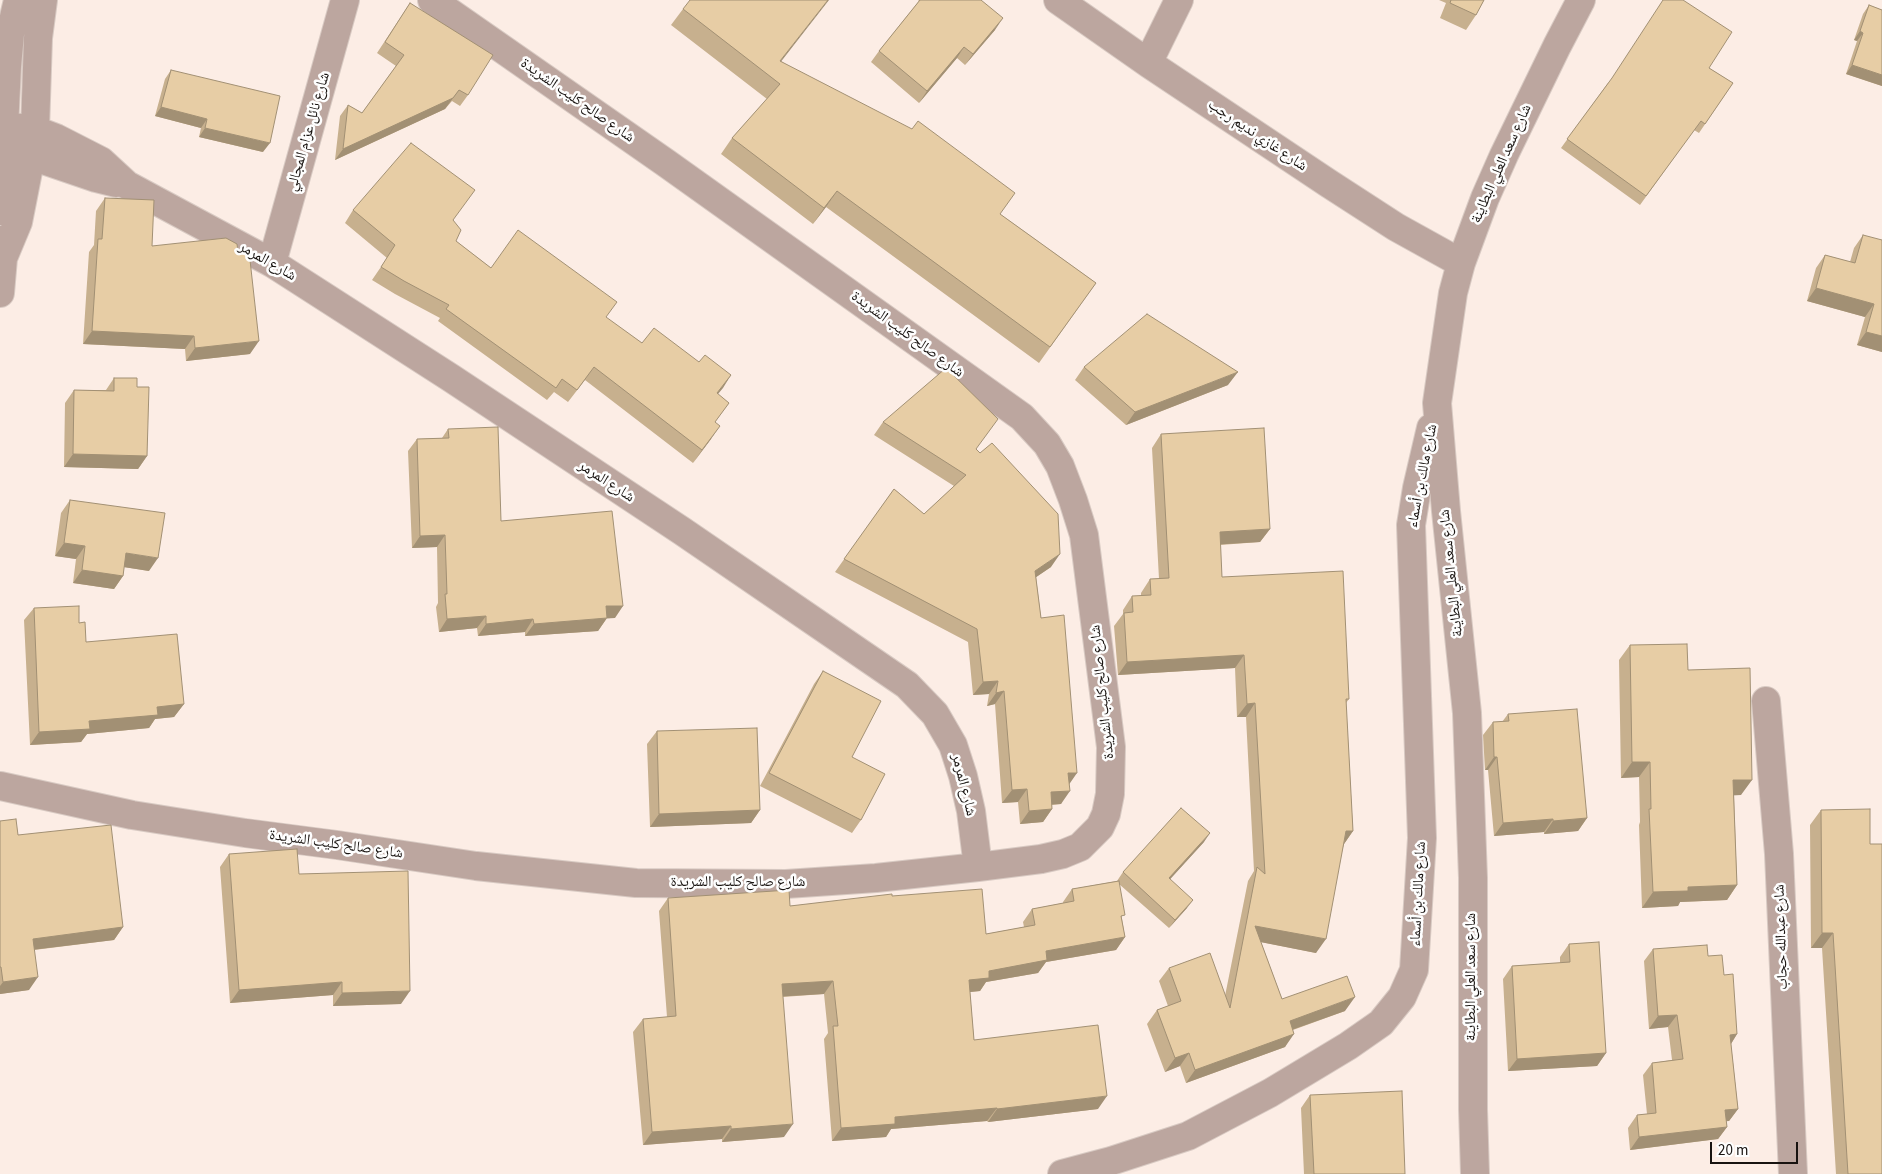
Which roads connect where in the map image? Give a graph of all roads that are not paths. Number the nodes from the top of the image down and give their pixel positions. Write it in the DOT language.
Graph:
graph roads {
  1 [pos="18,0"];
  2 [pos="43,0"];
  3 [pos="345,0"];
  4 [pos="432,0"];
  5 [pos="1058,0"];
  6 [pos="1179,0"];
  7 [pos="1581,0"];
  8 [pos="5,34"];
  9 [pos="38,38"];
  10 [pos="1148,62"];
  11 [pos="3,66"];
  12 [pos="37,66"];
  13 [pos="3,136"];
  14 [pos="33,143"];
  15 [pos="0,211"];
  16 [pos="0,224"];
  17 [pos="3,258"];
  18 [pos="272,263"];
  19 [pos="1461,263"];
  20 [pos="0,293"];
  21 [pos="1437,403"];
  22 [pos="1766,701"];
  23 [pos="0,786"];
  24 [pos="978,867"];
  25 [pos="1062,1174"];
  26 [pos="1475,1174"];
  27 [pos="1793,1174"];
  1 -- 8 [label="street"];
  2 -- 9 [label="street"];
  3 -- 18 [label="street, شارع نائل عزام المجالي"];
  4 -- 24 [label="street, شارع صالح كليب الشريدة"];
  5 -- 10 [label="street, شارع غازي نديم رجب"];
  6 -- 10 [label="street"];
  7 -- 19 [label="street, شارع سعد العلي البطاينة"];
  8 -- 9 [label="street"];
  8 -- 11 [label="street"];
  9 -- 12 [label="street"];
  10 -- 19 [label="street, شارع غازي نديم رجب"];
  11 -- 12 [label="street"];
  11 -- 13 [label="street"];
  12 -- 14 [label="street"];
  13 -- 14 [label="street, شارع المرمر"];
  13 -- 15 [label="street"];
  14 -- 17 [label="street"];
  14 -- 18 [label="street, شارع المرمر"];
  16 -- 17 [label="street"];
  17 -- 20 [label="street"];
  18 -- 24 [label="street, شارع المرمر"];
  19 -- 21 [label="street, شارع سعد العلي البطاينة"];
  21 -- 25 [label="street, شارع مالك بن أسماء"];
  21 -- 26 [label="street, شارع سعد العلي البطاينة"];
  22 -- 27 [label="street, شارع عبدالله حجاب"];
  23 -- 24 [label="street, شارع صالح كليب الشريدة"];
}
